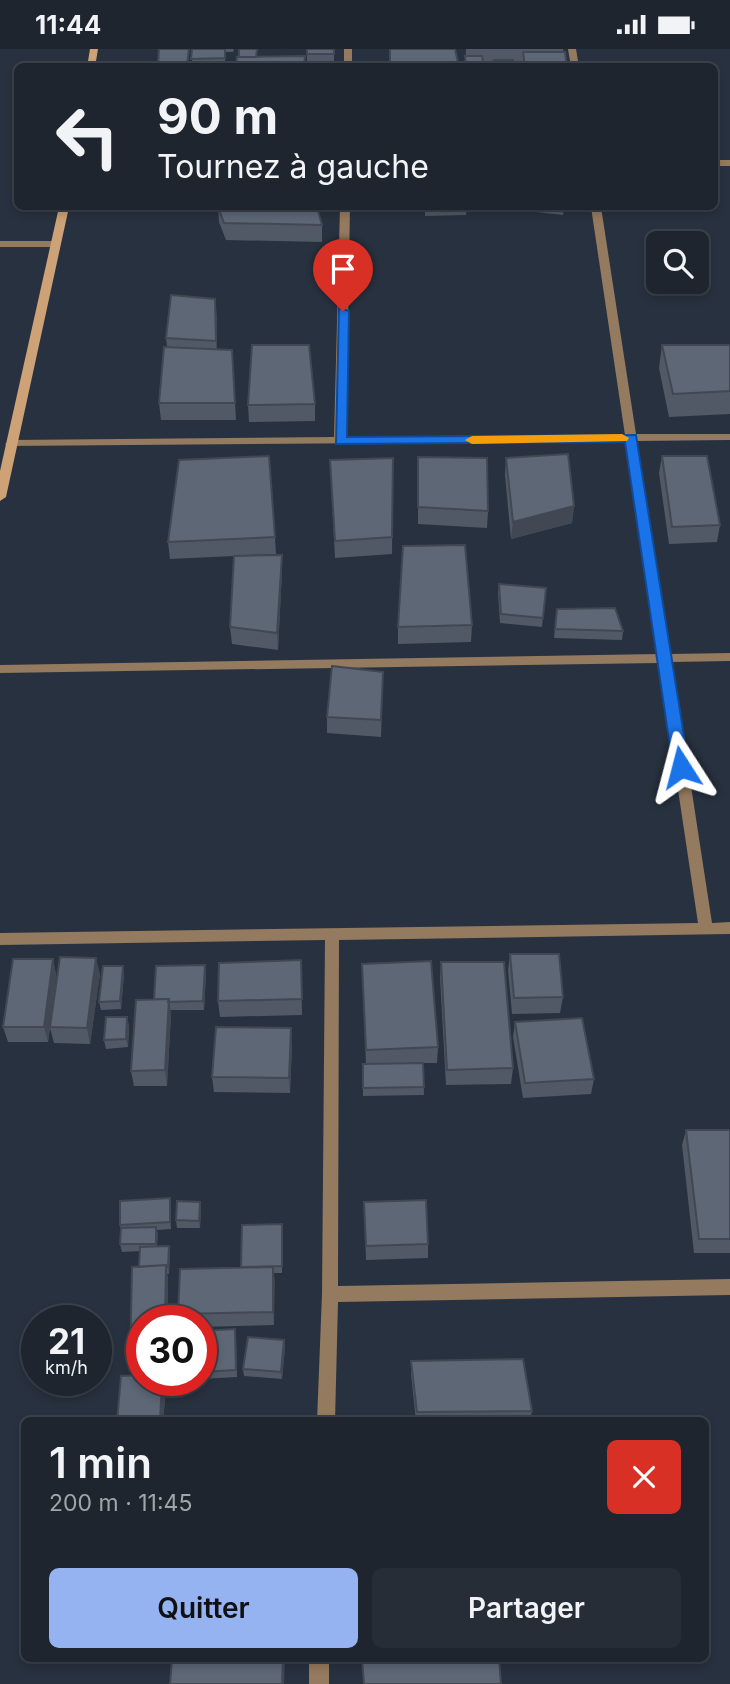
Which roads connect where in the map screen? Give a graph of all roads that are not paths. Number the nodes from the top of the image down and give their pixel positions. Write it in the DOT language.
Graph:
graph roads {
  1 [pos="63,210"];
  2 [pos="345,210"];
  3 [pos="596,210"];
  4 [pos="0,244"];
  5 [pos="56,244"];
  6 [pos="730,437"];
  7 [pos="631,438"];
  8 [pos="340,441"];
  9 [pos="11,444"];
  10 [pos="0,496"];
  11 [pos="730,657"];
  12 [pos="664,659"];
  13 [pos="0,669"];
  14 [pos="705,928"];
  15 [pos="730,928"];
  16 [pos="332,934"];
  17 [pos="0,939"];
  18 [pos="730,1287"];
  19 [pos="330,1294"];
  20 [pos="326,1417"];
  21 [pos="319,1662"];
  22 [pos="319,1684"];
  1 -- 5 [label="street"];
  2 -- 8 [label="street"];
  3 -- 7 [label="street"];
  4 -- 5 [label="street"];
  5 -- 9 [label="street"];
  6 -- 7 [label="street"];
  7 -- 8 [label="street"];
  7 -- 12 [label="street"];
  8 -- 9 [label="street"];
  9 -- 10 [label="street"];
  11 -- 12 [label="street"];
  12 -- 13 [label="street"];
  12 -- 14 [label="street"];
  14 -- 15 [label="street"];
  14 -- 16 [label="street"];
  16 -- 17 [label="street"];
  16 -- 19 [label="street"];
  18 -- 19 [label="street"];
  19 -- 20 [label="street"];
  21 -- 22 [label="street"];
}
